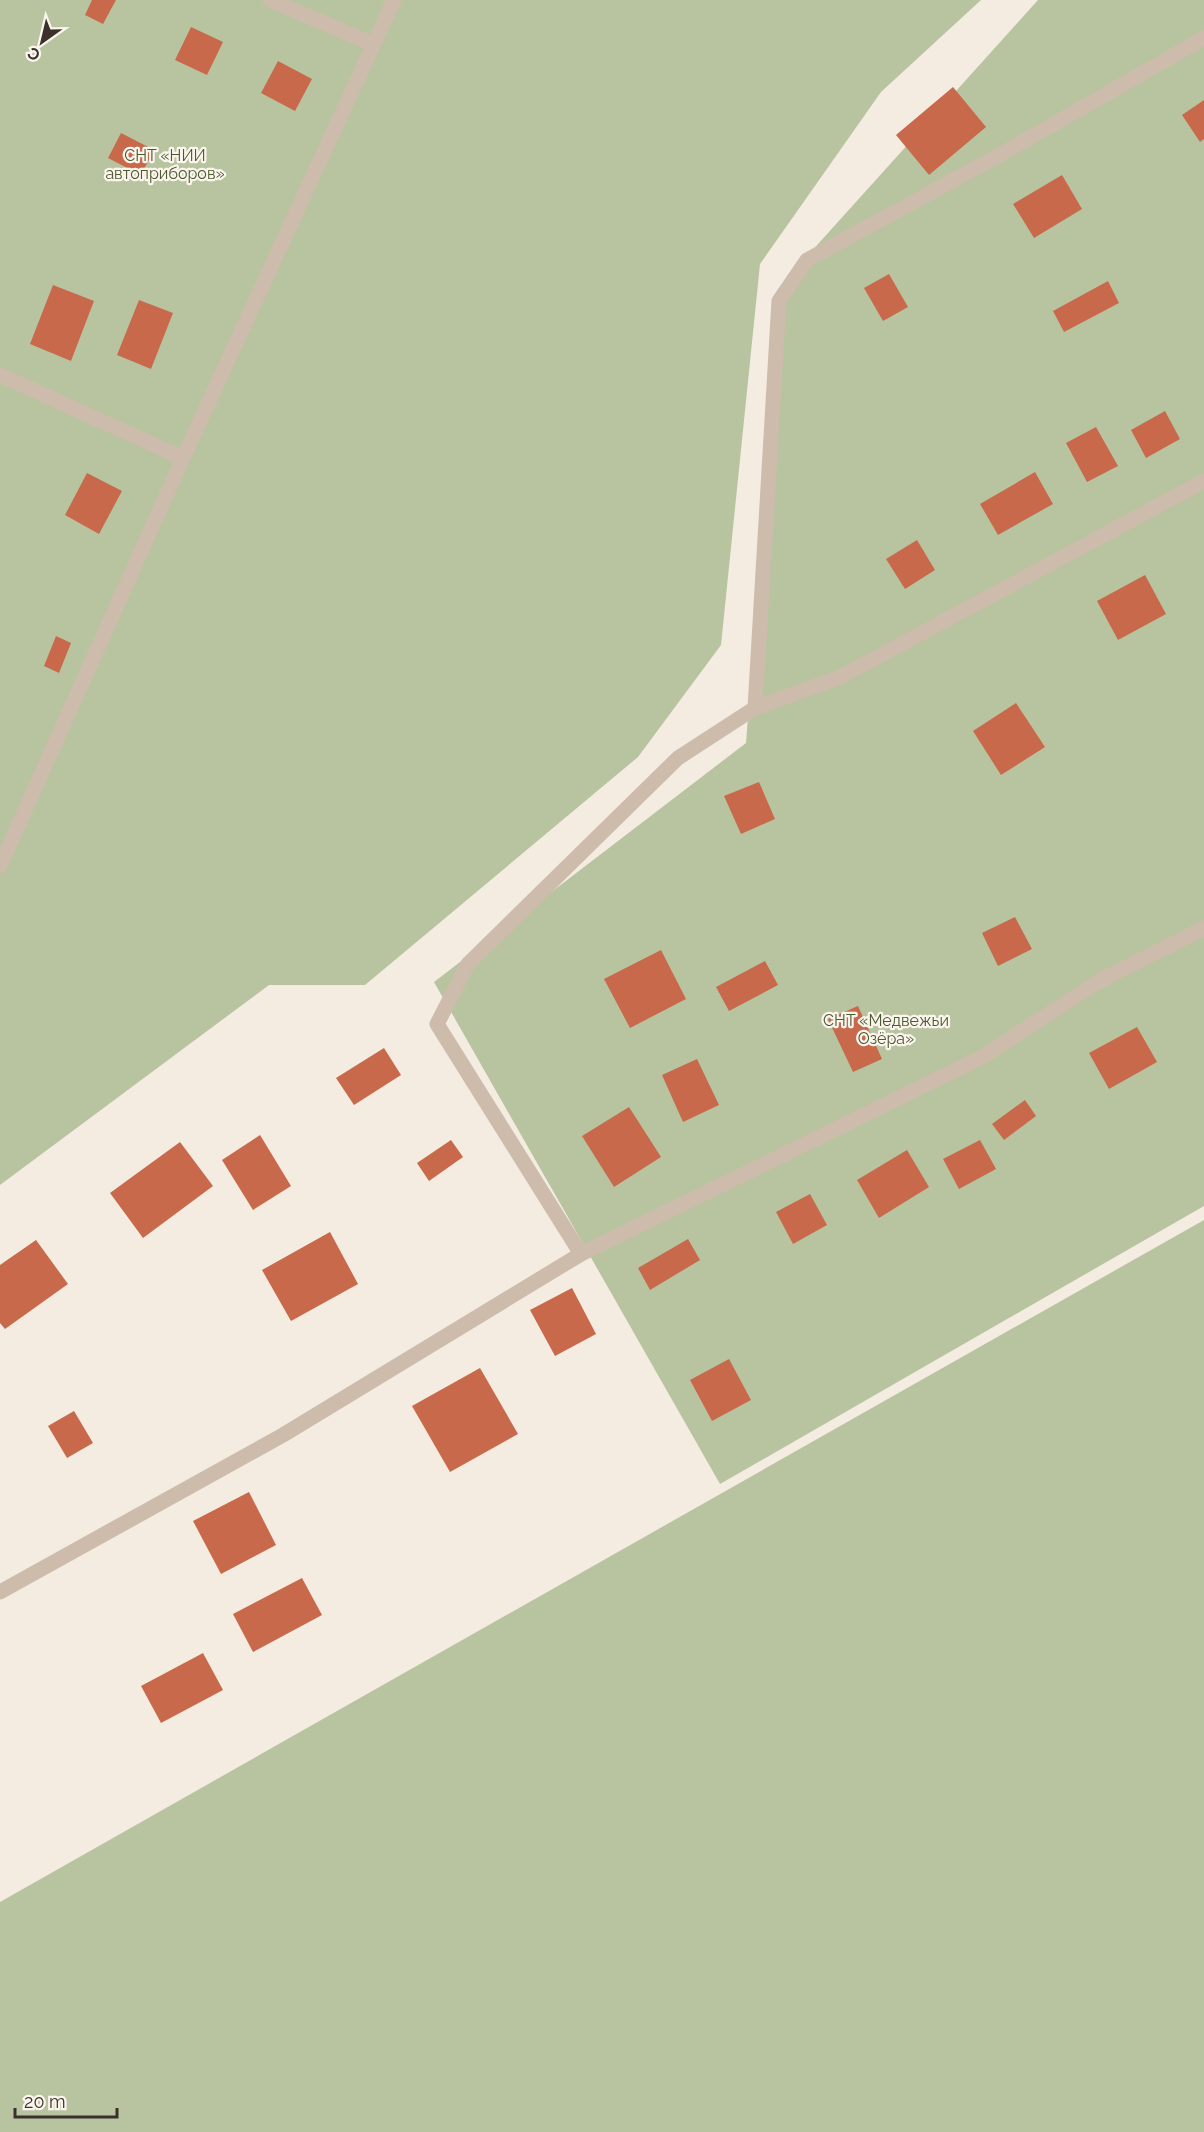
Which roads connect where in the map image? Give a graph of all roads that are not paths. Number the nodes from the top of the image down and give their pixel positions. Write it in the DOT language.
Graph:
graph roads {
  1 [pos="270,0"];
  2 [pos="394,0"];
  3 [pos="1204,38"];
  4 [pos="373,44"];
  5 [pos="0,375"];
  6 [pos="183,458"];
  7 [pos="1204,481"];
  8 [pos="755,708"];
  9 [pos="0,866"];
  10 [pos="1204,928"];
  11 [pos="581,1254"];
  12 [pos="0,1592"];
  1 -- 4 [label="street"];
  2 -- 4 [label="street"];
  3 -- 8 [label="street"];
  4 -- 6 [label="street"];
  5 -- 6 [label="street"];
  6 -- 9 [label="street"];
  7 -- 8 [label="street"];
  8 -- 11 [label="street"];
  10 -- 11 [label="street"];
  11 -- 12 [label="street"];
}
